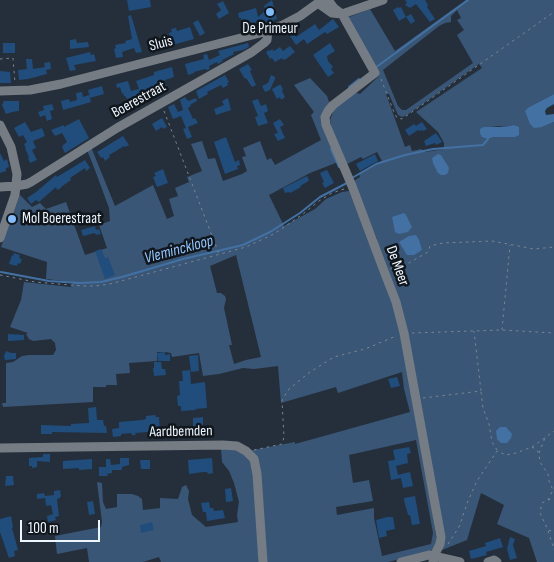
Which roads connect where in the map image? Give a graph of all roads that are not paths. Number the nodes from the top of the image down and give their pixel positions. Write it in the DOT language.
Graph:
graph roads {
  1 [pos="328,0"];
  2 [pos="383,0"];
  3 [pos="320,2"];
  4 [pos="342,14"];
  5 [pos="268,30"];
  6 [pos="0,91"];
  7 [pos="0,125"];
  8 [pos="16,186"];
  9 [pos="0,187"];
  10 [pos="0,207"];
  11 [pos="8,215"];
  12 [pos="0,238"];
  13 [pos="0,448"];
  14 [pos="434,559"];
  15 [pos="263,562"];
  16 [pos="401,562"];
  17 [pos="460,562"];
  18 [pos="488,562"];
  19 [pos="497,562"];
  1 -- 4 [label="street"];
  2 -- 4 [label="street"];
  3 -- 4 [label="street"];
  3 -- 5 [label="street, Sluis"];
  4 -- 14 [label="street, De Meer"];
  5 -- 6 [label="street, Sluis"];
  5 -- 8 [label="street, Boerestraat"];
  7 -- 8 [label="street"];
  8 -- 9 [label="street, Boerestraat"];
  8 -- 11 [label="street"];
  10 -- 11 [label="street"];
  11 -- 12 [label="street"];
  13 -- 15 [label="street, Aardbemden"];
  14 -- 16 [label="street"];
  14 -- 17 [label="street"];
  18 -- 19 [label="street"];
}
